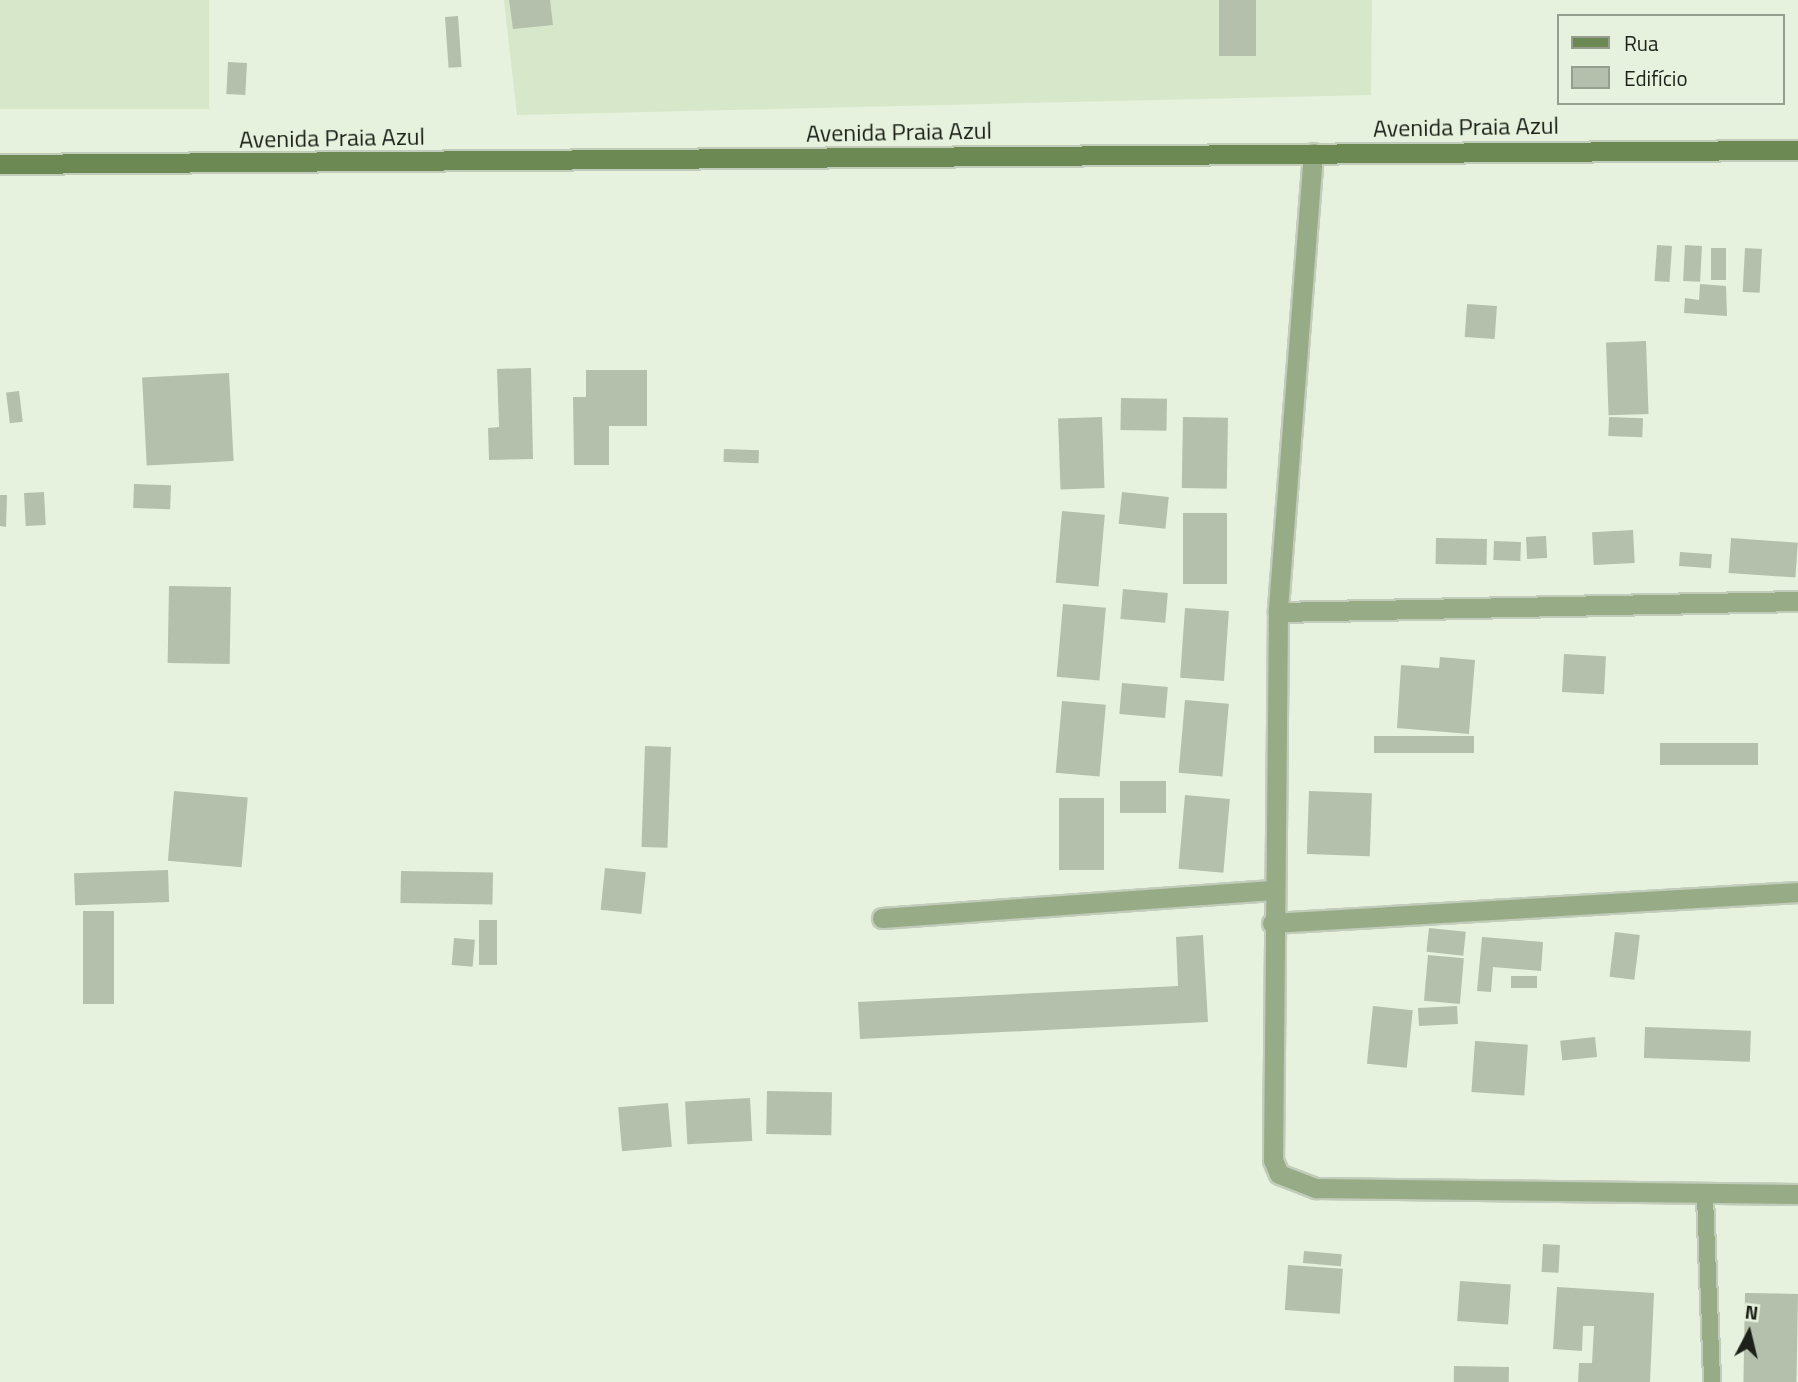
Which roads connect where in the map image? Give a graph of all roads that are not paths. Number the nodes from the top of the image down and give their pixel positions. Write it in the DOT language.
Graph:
graph roads {
  1 [pos="1798,150"];
  2 [pos="1312,153"];
  3 [pos="0,163"];
  4 [pos="1798,601"];
  5 [pos="1278,612"];
  6 [pos="1272,890"];
  7 [pos="1798,892"];
  8 [pos="882,918"];
  9 [pos="1272,923"];
  10 [pos="1798,1194"];
  11 [pos="1704,1196"];
  12 [pos="1712,1382"];
  1 -- 2 [label="main road, Avenida Praia Azul"];
  2 -- 3 [label="main road, Avenida Praia Azul"];
  2 -- 5 [label="street"];
  4 -- 5 [label="street"];
  5 -- 6 [label="street"];
  6 -- 8 [label="street"];
  6 -- 9 [label="street"];
  7 -- 9 [label="street"];
  9 -- 11 [label="street"];
  10 -- 11 [label="street"];
  11 -- 12 [label="lane"];
}
